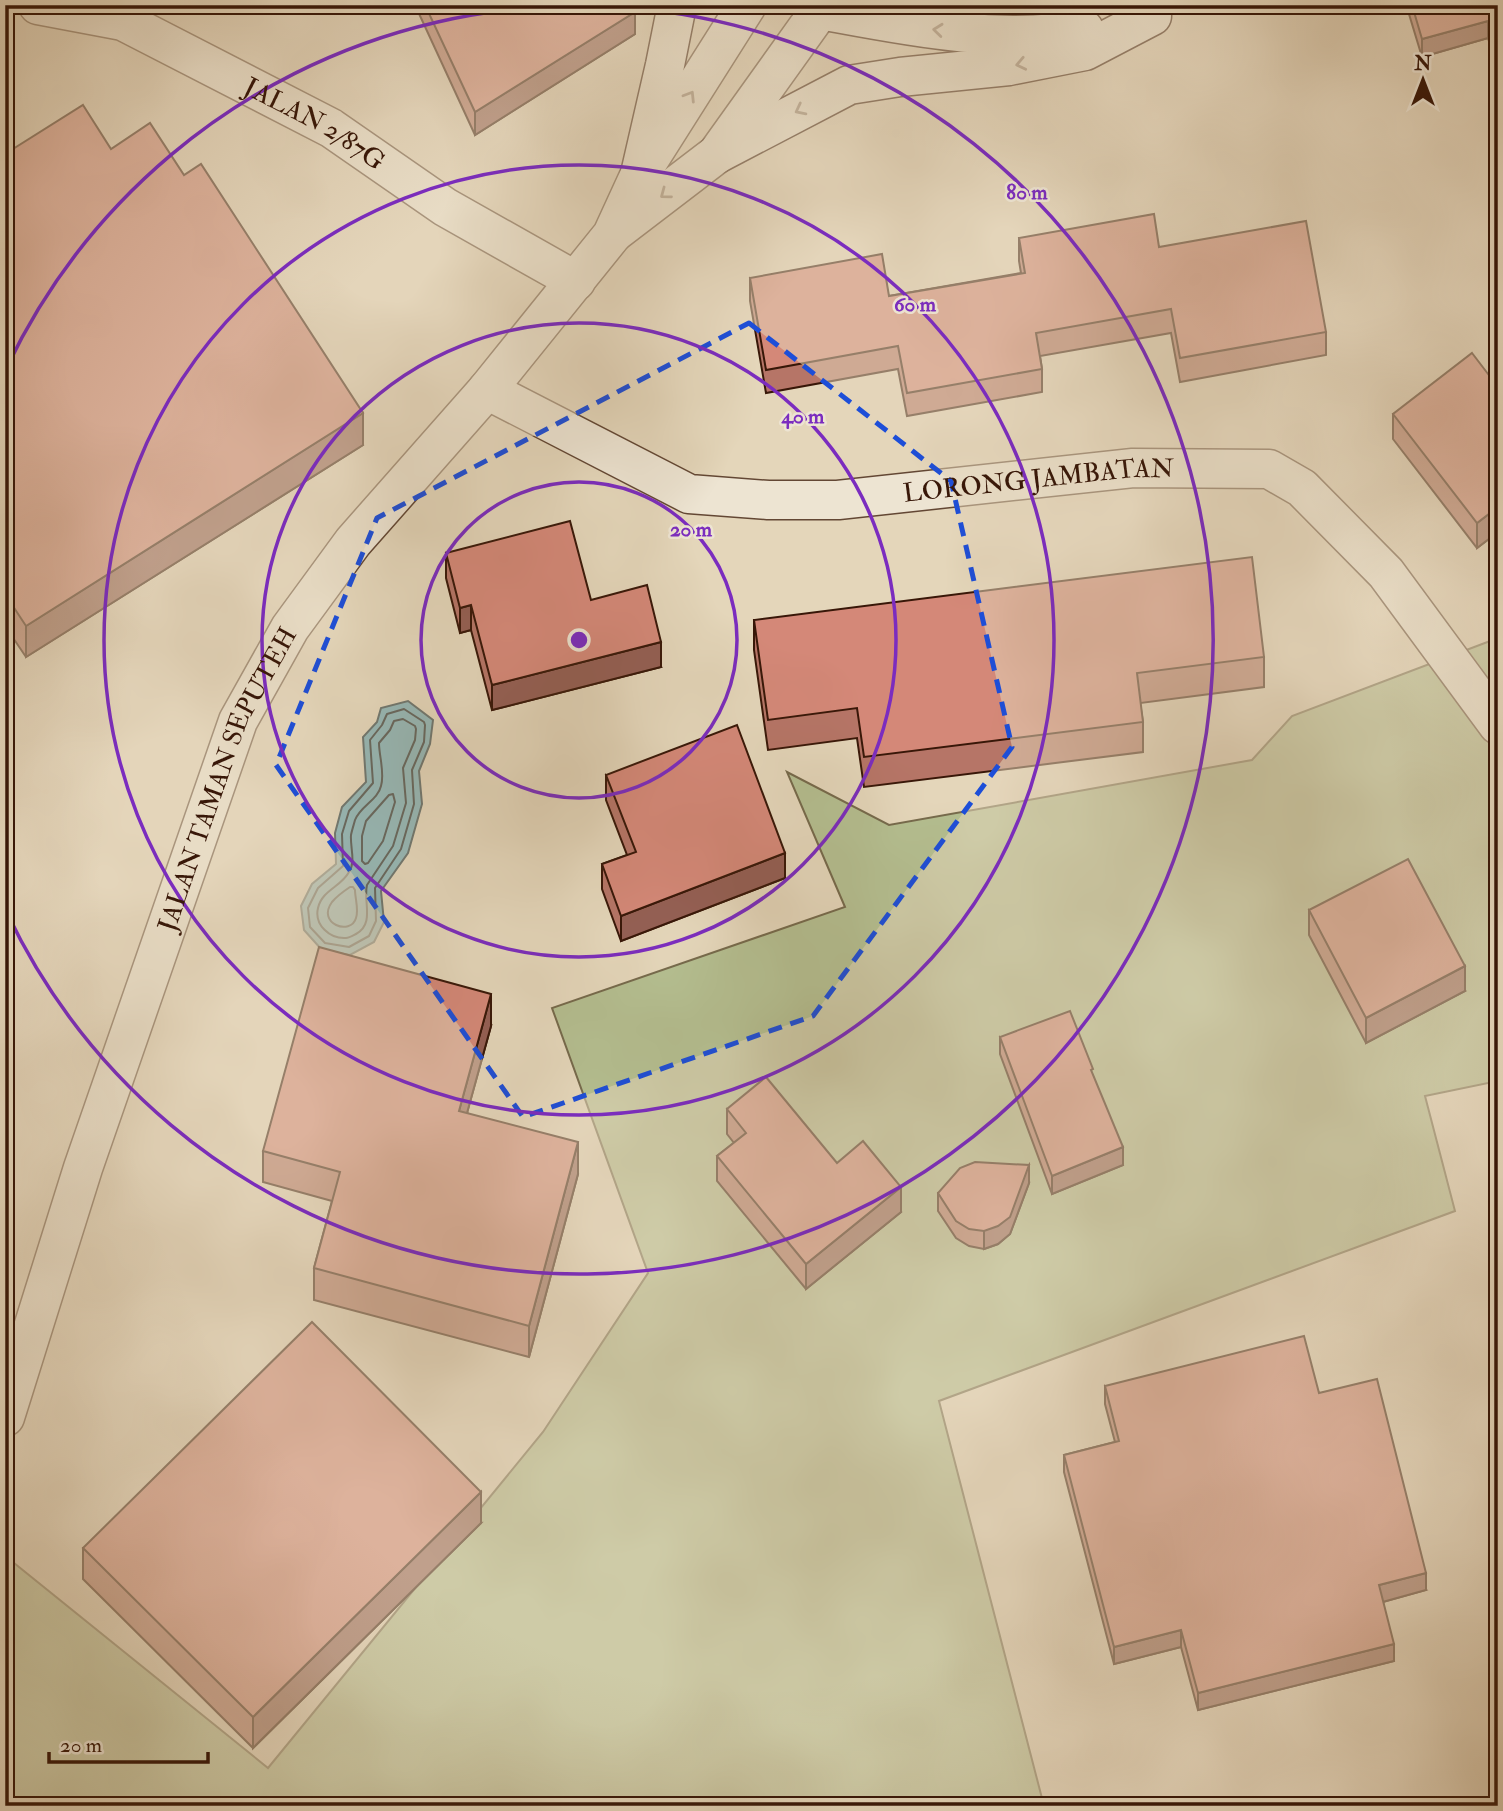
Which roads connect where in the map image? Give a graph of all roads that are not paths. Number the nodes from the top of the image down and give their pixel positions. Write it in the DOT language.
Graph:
graph roads {
  1 [pos="38,5"];
  2 [pos="677,5"];
  3 [pos="747,5"];
  4 [pos="817,7"];
  5 [pos="1163,10"];
  6 [pos="718,154"];
  7 [pos="640,174"];
  8 [pos="612,235"];
  9 [pos="576,281"];
  10 [pos="487,390"];
  11 [pos="1498,725"];
  12 [pos="5,1417"];
  1 -- 9 [label="street, JALAN 2/87G"];
  2 -- 7 [label="street"];
  7 -- 3 [label="street, JALAN TAMAN SEPUTEH, one-way"];
  5 -- 4 [label="street, one-way"];
  4 -- 6 [label="street, JALAN TAMAN SEPUTEH"];
  5 -- 6 [label="street, one-way"];
  6 -- 8 [label="street, JALAN TAMAN SEPUTEH, one-way"];
  7 -- 8 [label="street, JALAN TAMAN SEPUTEH"];
  8 -- 9 [label="street, JALAN TAMAN SEPUTEH"];
  9 -- 10 [label="street, JALAN TAMAN SEPUTEH"];
  10 -- 11 [label="street, LORONG JAMBATAN"];
  10 -- 12 [label="street, JALAN TAMAN SEPUTEH"];
}
